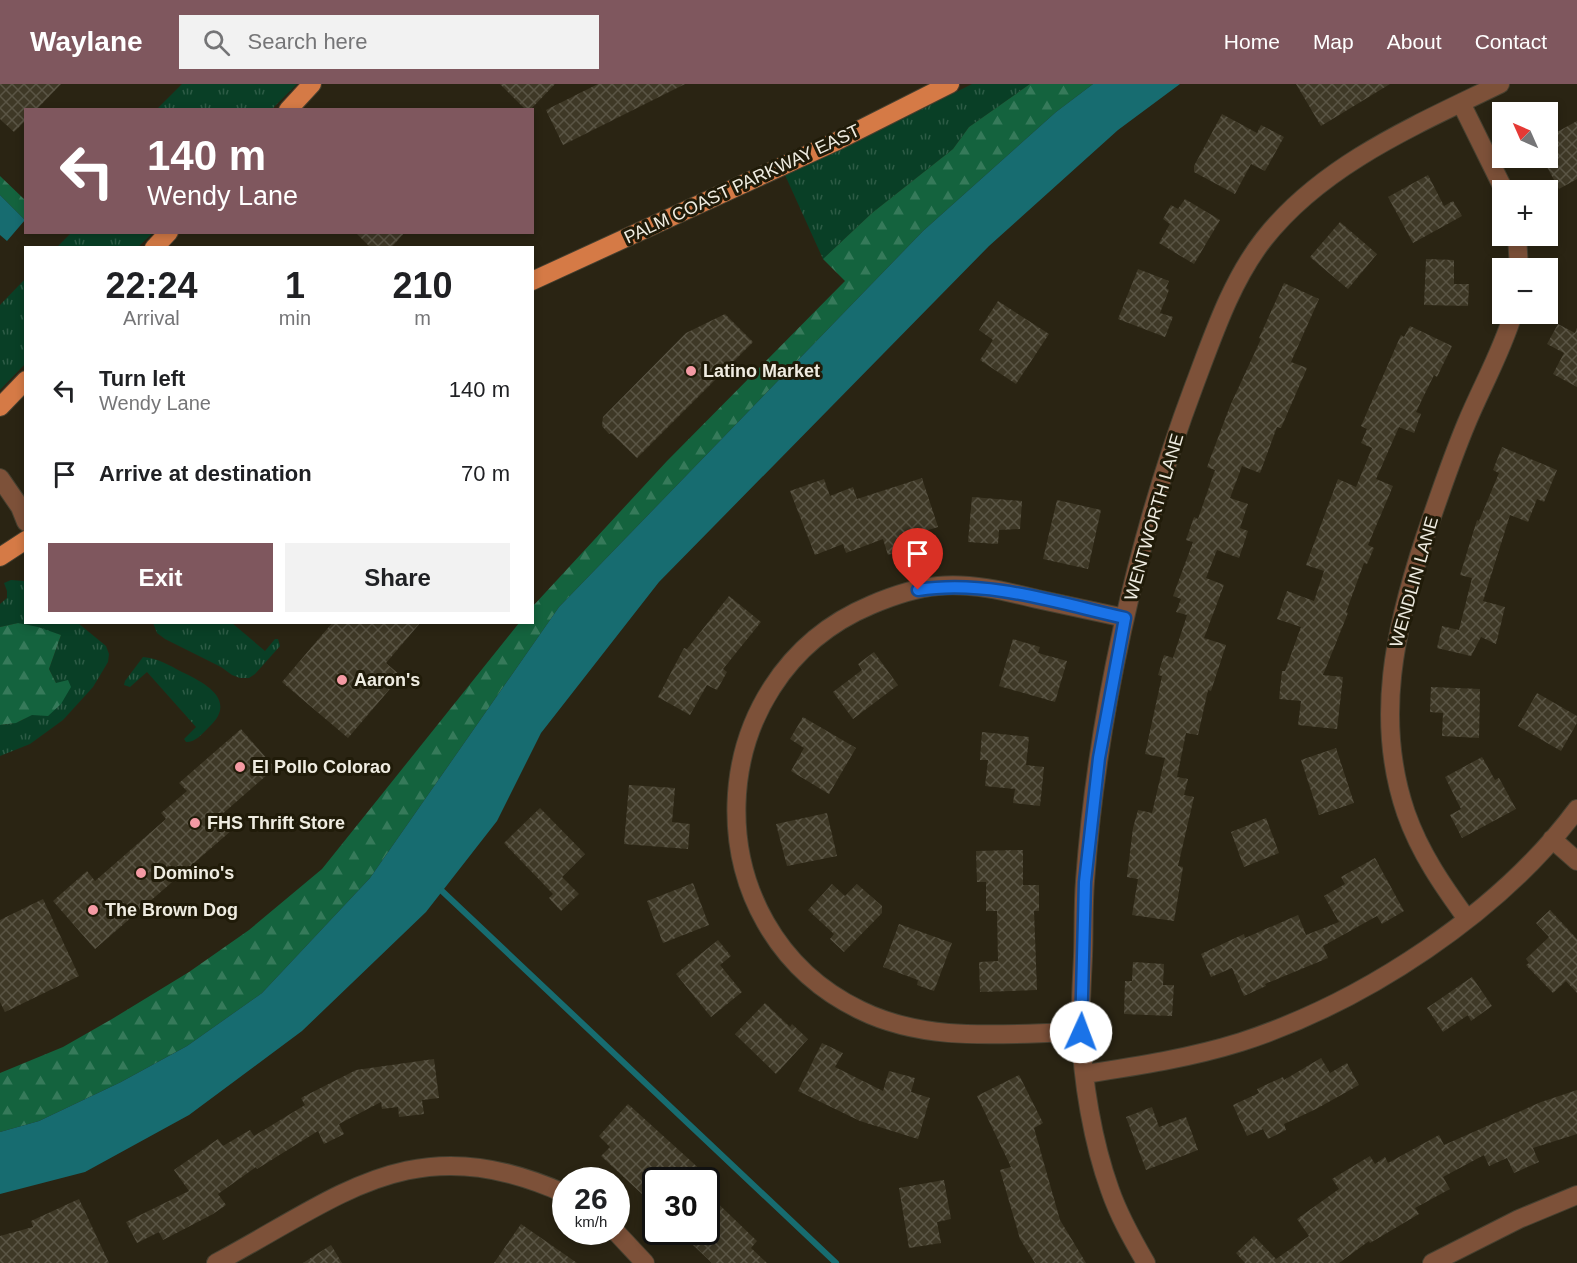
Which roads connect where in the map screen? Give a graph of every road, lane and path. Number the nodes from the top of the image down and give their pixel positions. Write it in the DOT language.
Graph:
graph roads {
  1 [pos="312,84"];
  2 [pos="950,84"];
  3 [pos="1500,84"];
  4 [pos="1461,103"];
  5 [pos="290,108"];
  6 [pos="1499,180"];
  7 [pos="167,234"];
  8 [pos="156,246"];
  9 [pos="534,280"];
  10 [pos="1510,324"];
  11 [pos="24,382"];
  12 [pos="0,407"];
  13 [pos="0,478"];
  14 [pos="24,517"];
  15 [pos="24,541"];
  16 [pos="0,557"];
  17 [pos="1125,618"];
  18 [pos="1577,809"];
  19 [pos="1552,839"];
  20 [pos="1577,861"];
  21 [pos="1467,920"];
  22 [pos="1081,1032"];
  23 [pos="1085,1074"];
  24 [pos="552,1188"];
  25 [pos="1577,1195"];
  26 [pos="628,1245"];
  27 [pos="216,1263"];
  28 [pos="645,1263"];
  29 [pos="1146,1263"];
  30 [pos="1432,1263"];
  1 -- 5 [label="main road"];
  2 -- 9 [label="main road, PALM COAST PARKWAY EAST"];
  3 -- 4 [label="street, WENTWORTH LANE"];
  4 -- 6 [label="street"];
  4 -- 17 [label="street, WENTWORTH LANE"];
  7 -- 8 [label="main road"];
  10 -- 21 [label="street, WENDLIN LANE"];
  11 -- 12 [label="main road"];
  13 -- 14 [label="street"];
  15 -- 16 [label="main road"];
  17 -- 22 [label="street, WENTWORTH LANE"];
  17 -- 22 [label="street"];
  18 -- 19 [label="street"];
  19 -- 20 [label="street"];
  19 -- 21 [label="street"];
  21 -- 23 [label="street"];
  22 -- 23 [label="street, WENTWORTH LANE"];
  23 -- 29 [label="street, WENTWORTH LANE"];
  24 -- 27 [label="street"];
  25 -- 30 [label="street"];
  26 -- 28 [label="street"];
}
